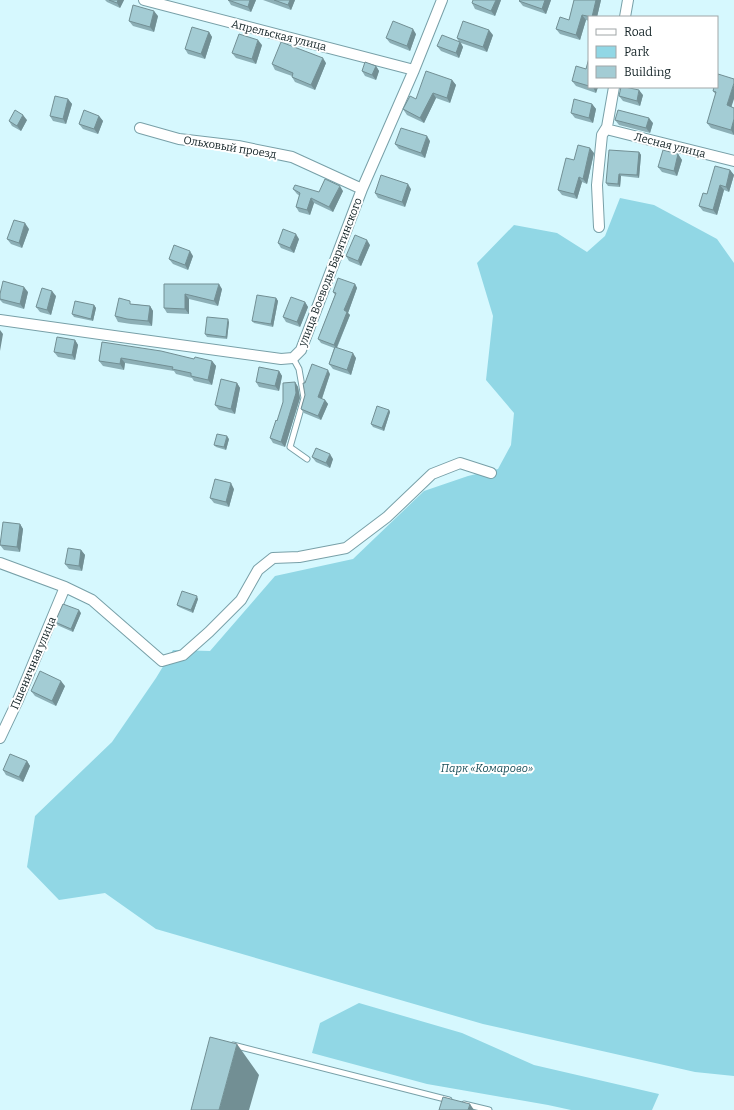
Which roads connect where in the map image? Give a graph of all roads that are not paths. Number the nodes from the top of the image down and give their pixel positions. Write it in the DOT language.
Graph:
graph roads {
  1 [pos="144,0"];
  2 [pos="442,0"];
  3 [pos="628,0"];
  4 [pos="625,16"];
  5 [pos="414,70"];
  6 [pos="614,88"];
  7 [pos="140,128"];
  8 [pos="606,129"];
  9 [pos="734,161"];
  10 [pos="362,189"];
  11 [pos="599,227"];
  12 [pos="0,320"];
  13 [pos="293,358"];
  14 [pos="307,459"];
  15 [pos="491,474"];
  16 [pos="0,563"];
  17 [pos="64,587"];
  18 [pos="0,738"];
  19 [pos="230,1045"];
  20 [pos="489,1110"];
  1 -- 5 [label="street, Апрельская улица"];
  2 -- 5 [label="street, улица Воеводы Барятинского"];
  3 -- 4 [label="street"];
  5 -- 10 [label="street, улица Воеводы Барятинского"];
  6 -- 8 [label="street"];
  7 -- 10 [label="street, Ольховый проезд"];
  8 -- 9 [label="street, Лесная улица"];
  8 -- 11 [label="street"];
  10 -- 13 [label="street, улица Воеводы Барятинского"];
  12 -- 13 [label="street, улица Воеводы Барятинского"];
  13 -- 14 [label="lane"];
  15 -- 17 [label="street"];
  16 -- 17 [label="street"];
  17 -- 18 [label="street, Пшеничная улица"];
  19 -- 20 [label="lane"];
}
